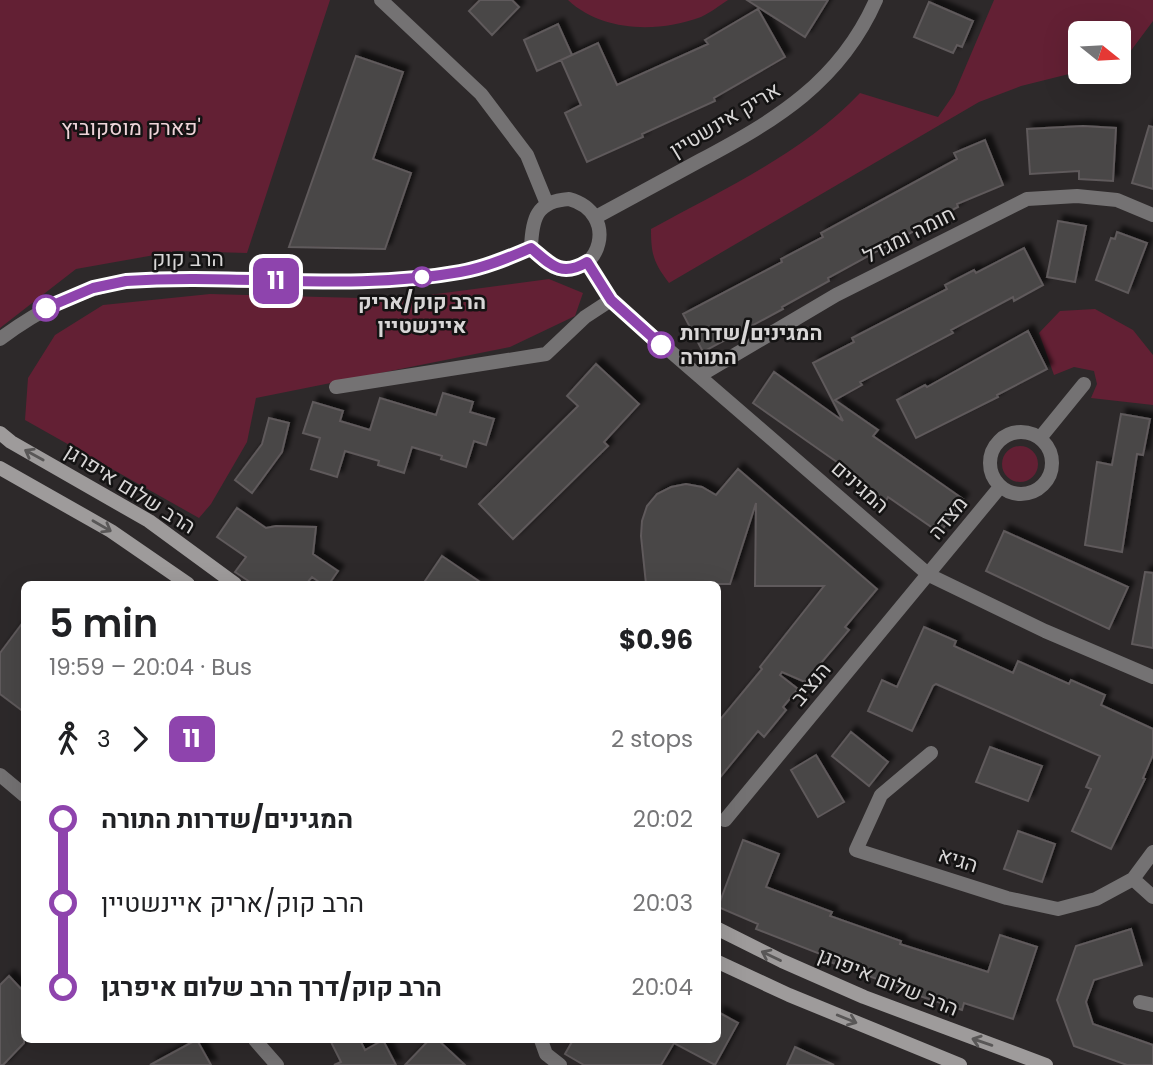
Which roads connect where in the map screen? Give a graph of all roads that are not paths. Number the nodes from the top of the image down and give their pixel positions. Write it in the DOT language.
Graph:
graph roads {
  1 [pos="381,0"];
  2 [pos="876,0"];
  3 [pos="548,204"];
  4 [pos="1153,215"];
  5 [pos="596,217"];
  6 [pos="531,248"];
  7 [pos="587,262"];
  8 [pos="611,300"];
  9 [pos="19,325"];
  10 [pos="0,340"];
  11 [pos="0,353"];
  12 [pos="699,376"];
  13 [pos="1084,384"];
  14 [pos="337,387"];
  15 [pos="0,433"];
  16 [pos="1040,438"];
  17 [pos="0,468"];
  18 [pos="1000,488"];
  19 [pos="929,575"];
  20 [pos="184,581"];
  21 [pos="231,581"];
  22 [pos="1153,677"];
  23 [pos="931,753"];
  24 [pos="0,775"];
  25 [pos="21,792"];
  26 [pos="725,820"];
  27 [pos="1153,852"];
  28 [pos="1133,879"];
  29 [pos="1153,897"];
  30 [pos="721,930"];
  31 [pos="721,963"];
  32 [pos="259,1043"];
  33 [pos="542,1043"];
  34 [pos="277,1065"];
  35 [pos="560,1065"];
  36 [pos="960,1065"];
  37 [pos="1046,1065"];
  1 -- 3 [label="street"];
  2 -- 5 [label="street, אריק אינשטיין"];
  3 -- 5 [label="street"];
  3 -- 6 [label="street"];
  4 -- 12 [label="street, חומה ומגדל"];
  5 -- 7 [label="street"];
  6 -- 7 [label="street"];
  6 -- 9 [label="street, הרב קוק"];
  7 -- 8 [label="street, המגינים"];
  8 -- 12 [label="street, המגינים"];
  8 -- 14 [label="street"];
  9 -- 10 [label="street, הרב קוק"];
  9 -- 11 [label="street, הרב קוק"];
  12 -- 19 [label="street, המגינים"];
  13 -- 16 [label="street"];
  21 -- 15 [label="main road, הרב שלום איפרגן, one-way"];
  16 -- 18 [label="street"];
  16 -- 18 [label="street"];
  17 -- 20 [label="main road, one-way"];
  18 -- 19 [label="street, מצדה"];
  19 -- 22 [label="street, המגינים"];
  19 -- 26 [label="street, הנציב"];
  23 -- 28 [label="street, הגיא"];
  24 -- 25 [label="street"];
  27 -- 28 [label="street, הגיא"];
  28 -- 29 [label="street"];
  37 -- 30 [label="main road, הרב שלום איפרגן, one-way"];
  31 -- 36 [label="main road, one-way"];
  32 -- 34 [label="street"];
  33 -- 35 [label="street"];
}
